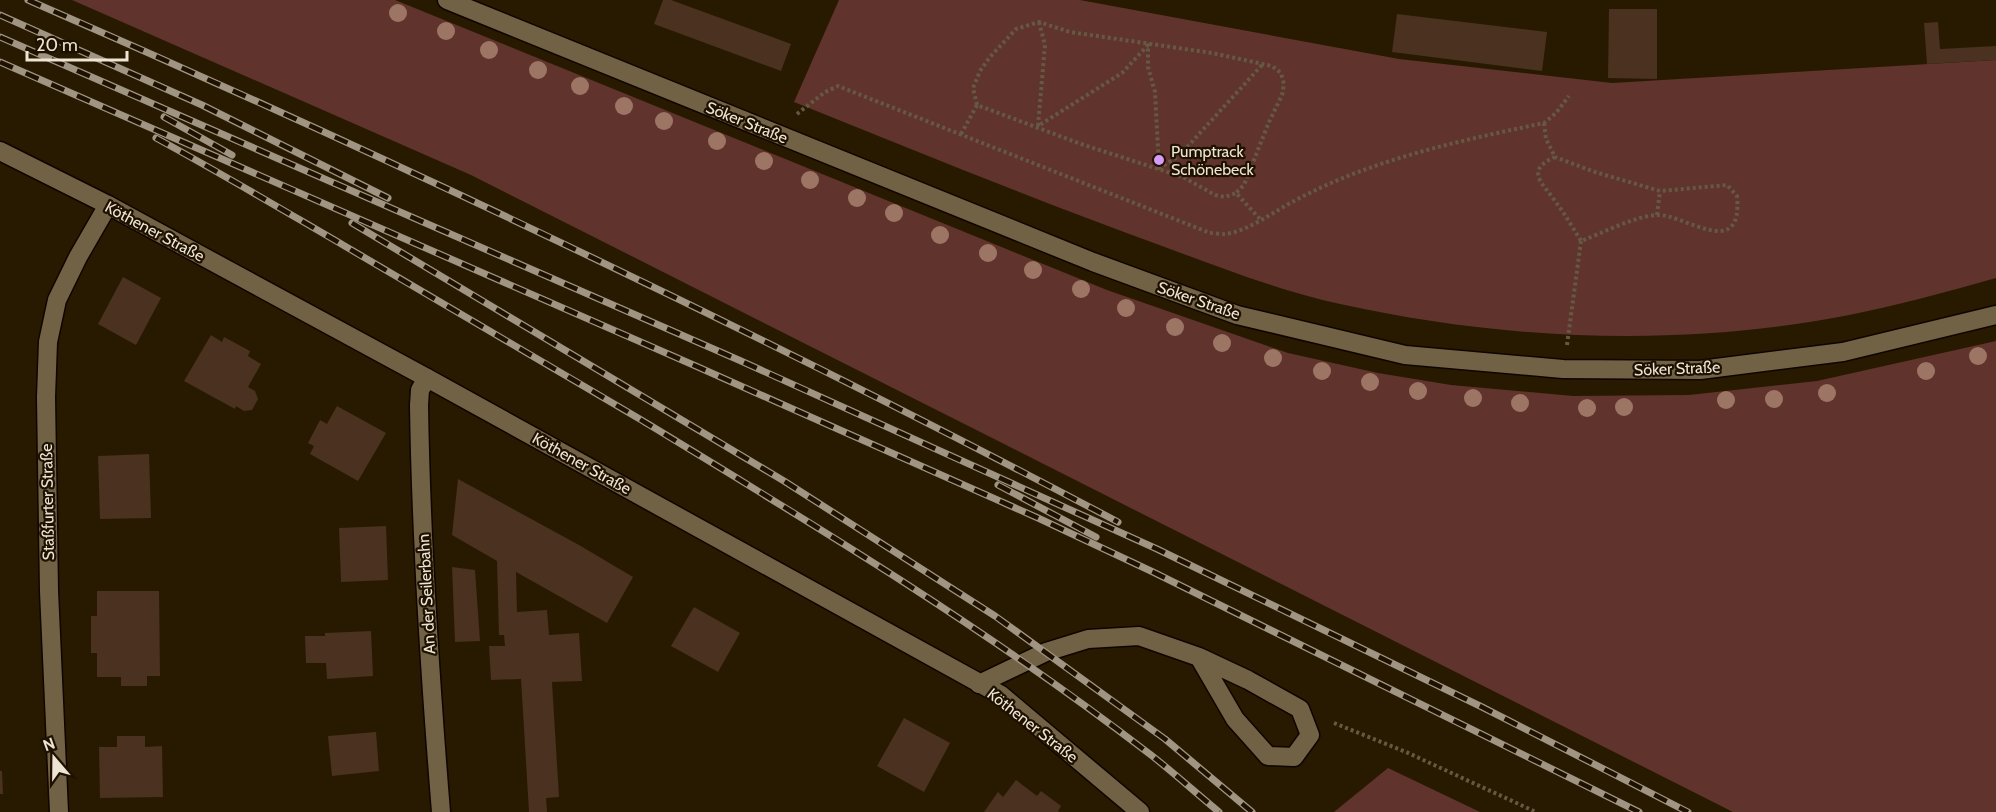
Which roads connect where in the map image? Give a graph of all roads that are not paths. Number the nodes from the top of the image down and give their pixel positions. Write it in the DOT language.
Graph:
graph roads {
  1 [pos="447,0"];
  2 [pos="0,151"];
  3 [pos="108,205"];
  4 [pos="1996,315"];
  5 [pos="427,378"];
  6 [pos="1199,657"];
  7 [pos="979,684"];
  8 [pos="60,812"];
  9 [pos="441,812"];
  10 [pos="1140,812"];
  1 -- 4 [label="street, Söker Straße"];
  2 -- 3 [label="street, Köthener Straße"];
  3 -- 5 [label="street, Köthener Straße"];
  3 -- 8 [label="street, Staßfurter Straße"];
  5 -- 7 [label="street, Köthener Straße"];
  5 -- 9 [label="street, An der Seilerbahn"];
  6 -- 6 [label="street"];
  6 -- 7 [label="street"];
  7 -- 10 [label="street, Köthener Straße"];
}
